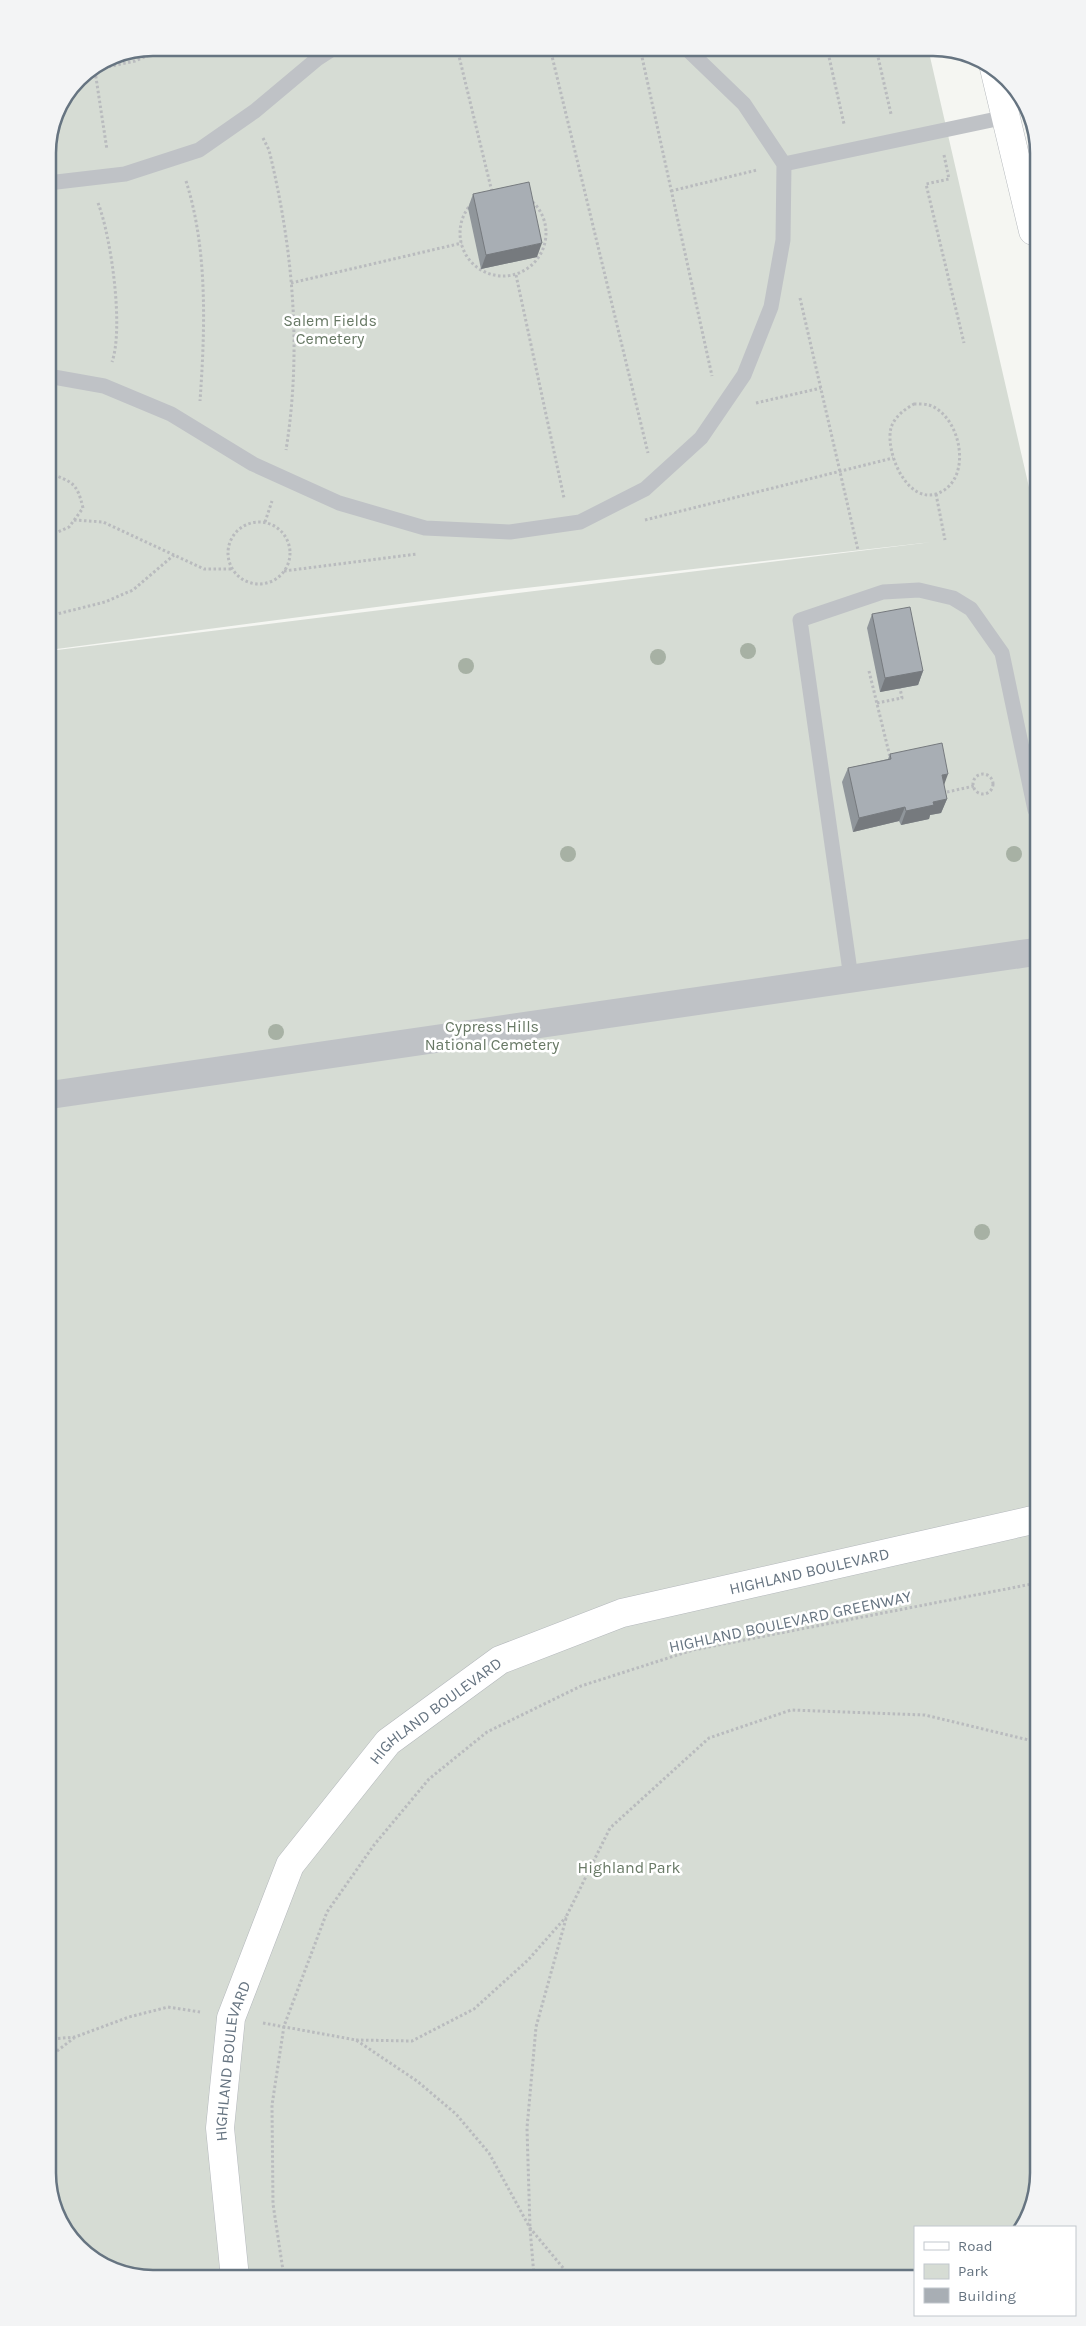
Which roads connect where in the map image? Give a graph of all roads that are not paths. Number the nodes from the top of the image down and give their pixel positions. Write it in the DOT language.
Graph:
graph roads {
  1 [pos="320,56"];
  2 [pos="694,56"];
  3 [pos="997,81"];
  4 [pos="1006,117"];
  5 [pos="784,164"];
  6 [pos="56,182"];
  7 [pos="1030,218"];
  8 [pos="56,377"];
  9 [pos="1030,786"];
  10 [pos="1030,953"];
  11 [pos="850,978"];
  12 [pos="56,1094"];
  13 [pos="1030,1521"];
  14 [pos="234,2270"];
  1 -- 6 [label="lane"];
  2 -- 5 [label="lane"];
  3 -- 4 [label="main road"];
  4 -- 5 [label="lane"];
  4 -- 7 [label="main road"];
  5 -- 8 [label="lane"];
  9 -- 11 [label="lane"];
  10 -- 11 [label="street"];
  11 -- 12 [label="street"];
  13 -- 14 [label="main road, HIGHLAND BOULEVARD"];
}
